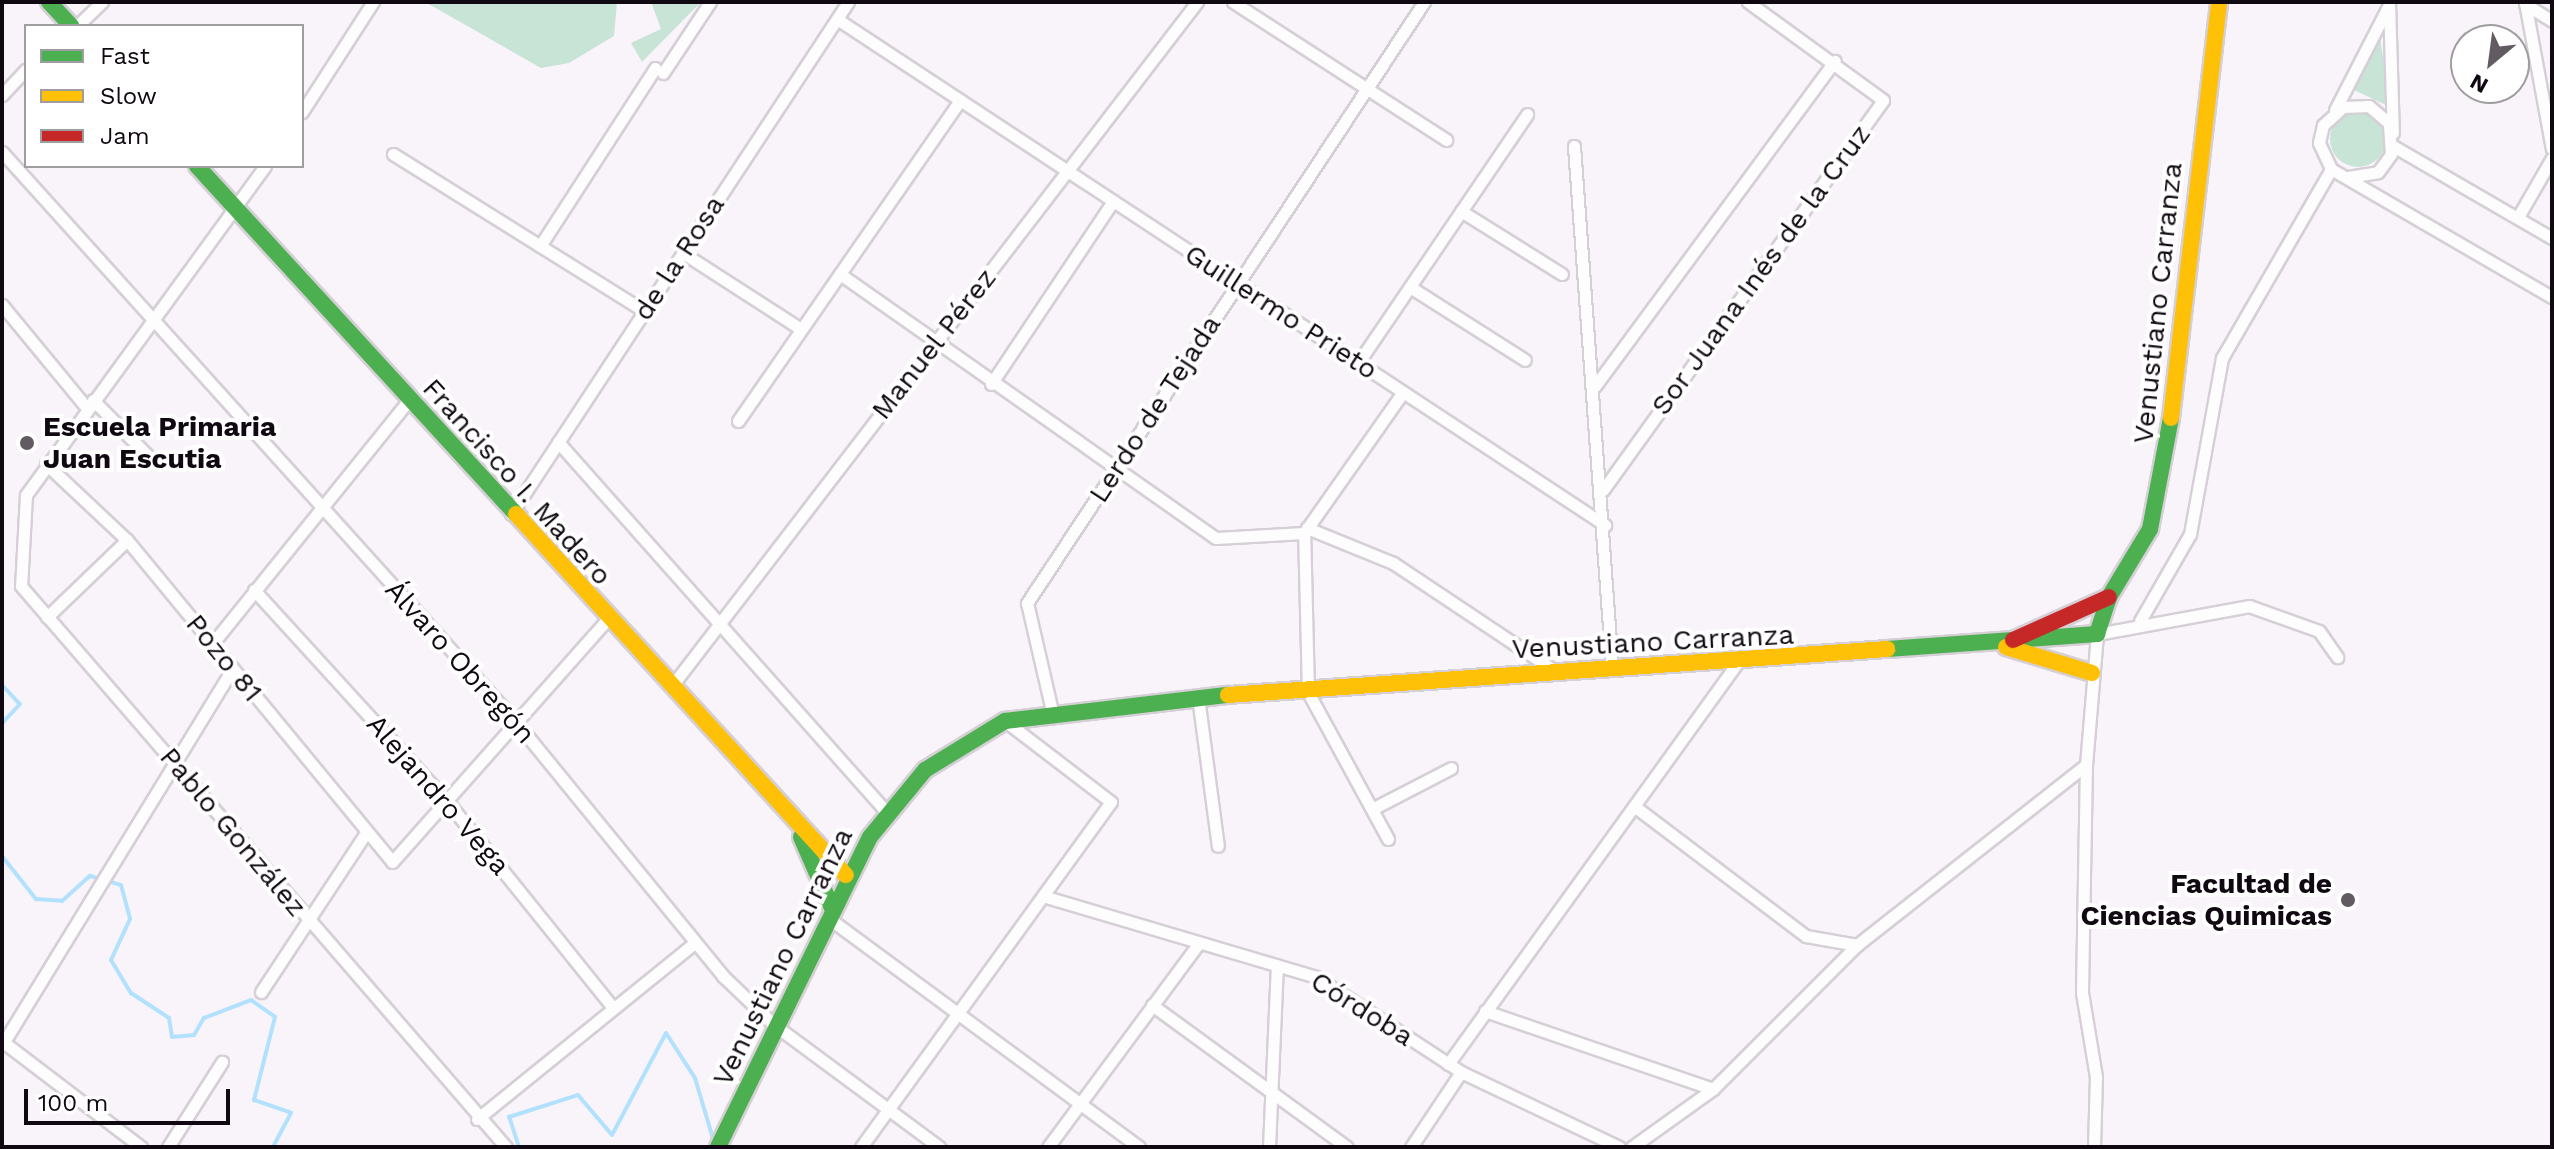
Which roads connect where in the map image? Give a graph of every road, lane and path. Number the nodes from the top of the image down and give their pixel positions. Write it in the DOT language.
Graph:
graph roads {
  1 [pos="49,2"];
  2 [pos="102,2"];
  3 [pos="373,2"];
  4 [pos="710,2"];
  5 [pos="848,2"];
  6 [pos="1197,2"];
  7 [pos="1233,2"];
  8 [pos="1424,2"];
  9 [pos="1748,2"];
  10 [pos="2219,2"];
  11 [pos="2390,3"];
  12 [pos="2525,3"];
  13 [pos="837,19"];
  14 [pos="2552,21"];
  15 [pos="69,24"];
  16 [pos="71,24"];
  17 [pos="1835,61"];
  18 [pos="24,71"];
  19 [pos="1367,89"];
  20 [pos="2,95"];
  21 [pos="960,100"];
  22 [pos="304,109"];
  23 [pos="2335,111"];
  24 [pos="1527,114"];
  25 [pos="1446,140"];
  26 [pos="2393,140"];
  27 [pos="1574,146"];
  28 [pos="2552,149"];
  29 [pos="2,152"];
  30 [pos="393,154"];
  31 [pos="2552,158"];
  32 [pos="199,168"];
  33 [pos="264,168"];
  34 [pos="2331,169"];
  35 [pos="1067,171"];
  36 [pos="2348,177"];
  37 [pos="1113,201"];
  38 [pos="236,208"];
  39 [pos="1461,211"];
  40 [pos="2518,217"];
  41 [pos="2552,238"];
  42 [pos="540,246"];
  43 [pos="683,253"];
  44 [pos="840,274"];
  45 [pos="1562,274"];
  46 [pos="1238,283"];
  47 [pos="1410,287"];
  48 [pos="2552,297"];
  49 [pos="2,305"];
  50 [pos="644,311"];
  51 [pos="151,315"];
  52 [pos="801,329"];
  53 [pos="935,344"];
  54 [pos="1525,360"];
  55 [pos="1358,363"];
  56 [pos="991,384"];
  57 [pos="1595,386"];
  58 [pos="1403,392"];
  59 [pos="408,401"];
  60 [pos="90,404"];
  61 [pos="738,421"];
  62 [pos="558,442"];
  63 [pos="151,459"];
  64 [pos="46,464"];
  65 [pos="1114,471"];
  66 [pos="1603,490"];
  67 [pos="318,508"];
  68 [pos="511,514"];
  69 [pos="1605,525"];
  70 [pos="1305,530"];
  71 [pos="127,540"];
  72 [pos="254,590"];
  73 [pos="2109,597"];
  74 [pos="47,617"];
  75 [pos="608,619"];
  76 [pos="2140,621"];
  77 [pos="721,622"];
  78 [pos="2097,634"];
  79 [pos="212,644"];
  80 [pos="2001,645"];
  81 [pos="2337,657"];
  82 [pos="1736,664"];
  83 [pos="232,669"];
  84 [pos="1612,669"];
  85 [pos="1558,673"];
  86 [pos="2092,673"];
  87 [pos="671,687"];
  88 [pos="1308,692"];
  89 [pos="1198,697"];
  90 [pos="1052,711"];
  91 [pos="1005,721"];
  92 [pos="516,722"];
  93 [pos="174,760"];
  94 [pos="2086,765"];
  95 [pos="1451,768"];
  96 [pos="446,800"];
  97 [pos="1634,806"];
  98 [pos="1372,809"];
  99 [pos="887,813"];
  100 [pos="799,832"];
  101 [pos="366,833"];
  102 [pos="1388,839"];
  103 [pos="1218,846"];
  104 [pos="846,875"];
  105 [pos="1043,896"];
  106 [pos="829,913"];
  107 [pos="306,920"];
  108 [pos="694,943"];
  109 [pos="1199,943"];
  110 [pos="1857,945"];
  111 [pos="1277,965"];
  112 [pos="261,992"];
  113 [pos="1152,1005"];
  114 [pos="613,1008"];
  115 [pos="1485,1011"];
  116 [pos="959,1014"];
  117 [pos="773,1024"];
  118 [pos="3,1043"];
  119 [pos="222,1062"];
  120 [pos="1448,1064"];
  121 [pos="1461,1072"];
  122 [pos="1713,1089"];
  123 [pos="1272,1092"];
  124 [pos="1080,1103"];
  125 [pos="890,1110"];
  126 [pos="477,1119"];
  127 [pos="1613,1145"];
  128 [pos="2100,1146"];
  129 [pos="141,1147"];
  130 [pos="168,1147"];
  131 [pos="506,1147"];
  132 [pos="718,1147"];
  133 [pos="861,1147"];
  134 [pos="939,1147"];
  135 [pos="1048,1147"];
  136 [pos="1139,1147"];
  137 [pos="1269,1147"];
  138 [pos="1347,1147"];
  139 [pos="1411,1147"];
  140 [pos="1632,1147"];
  1 -- 15 [label="main road"];
  2 -- 16 [label="street"];
  3 -- 22 [label="street"];
  4 -- 42 [label="street"];
  5 -- 13 [label="street, de la Rosa"];
  6 -- 35 [label="street, Manuel Pérez"];
  7 -- 19 [label="street"];
  8 -- 19 [label="street, Lerdo de Tejada"];
  9 -- 17 [label="street"];
  10 -- 73 [label="main road, Venustiano Carranza"];
  11 -- 23 [label="street"];
  11 -- 26 [label="street"];
  12 -- 14 [label="street"];
  12 -- 28 [label="street"];
  13 -- 21 [label="street, Guillermo Prieto"];
  13 -- 43 [label="street, de la Rosa"];
  17 -- 57 [label="street"];
  17 -- 66 [label="street, Sor Juana Inés de la Cruz"];
  18 -- 20 [label="street"];
  19 -- 25 [label="street"];
  19 -- 46 [label="street, Lerdo de Tejada"];
  21 -- 35 [label="street, Guillermo Prieto"];
  21 -- 44 [label="street"];
  23 -- 26 [label="street"];
  23 -- 34 [label="street"];
  24 -- 39 [label="street"];
  26 -- 36 [label="street"];
  26 -- 40 [label="street"];
  27 -- 57 [label="street"];
  29 -- 51 [label="street, Álvaro Obregón"];
  30 -- 42 [label="street"];
  31 -- 40 [label="street"];
  32 -- 38 [label="main road, Francisco I. Madero"];
  33 -- 38 [label="street"];
  34 -- 36 [label="street"];
  34 -- 76 [label="street"];
  35 -- 37 [label="street, Guillermo Prieto"];
  35 -- 53 [label="street, Manuel Pérez"];
  36 -- 48 [label="street"];
  37 -- 46 [label="street, Guillermo Prieto"];
  37 -- 56 [label="street"];
  38 -- 51 [label="street"];
  38 -- 59 [label="main road, Francisco I. Madero"];
  39 -- 45 [label="street"];
  39 -- 47 [label="street"];
  40 -- 41 [label="street"];
  42 -- 50 [label="street"];
  43 -- 50 [label="street, de la Rosa"];
  43 -- 52 [label="street"];
  44 -- 52 [label="street"];
  44 -- 53 [label="street"];
  46 -- 55 [label="street, Guillermo Prieto"];
  46 -- 65 [label="street, Lerdo de Tejada"];
  47 -- 54 [label="street"];
  47 -- 55 [label="street"];
  49 -- 60 [label="street"];
  50 -- 62 [label="street, de la Rosa"];
  51 -- 60 [label="street"];
  51 -- 67 [label="street, Álvaro Obregón"];
  52 -- 61 [label="street"];
  53 -- 56 [label="street"];
  53 -- 77 [label="street, Manuel Pérez"];
  55 -- 58 [label="street, Guillermo Prieto"];
  56 -- 65 [label="street"];
  57 -- 66 [label="street"];
  58 -- 69 [label="street, Guillermo Prieto"];
  58 -- 70 [label="street"];
  59 -- 67 [label="street"];
  59 -- 68 [label="main road, Francisco I. Madero"];
  60 -- 63 [label="street"];
  60 -- 64 [label="street"];
  62 -- 68 [label="street, de la Rosa"];
  62 -- 77 [label="street"];
  64 -- 71 [label="street, Pozo 81"];
  64 -- 74 [label="street, Pablo González"];
  65 -- 70 [label="street"];
  65 -- 90 [label="street, Lerdo de Tejada"];
  66 -- 69 [label="street"];
  67 -- 72 [label="street"];
  67 -- 92 [label="street, Álvaro Obregón"];
  68 -- 75 [label="main road, Francisco I. Madero"];
  69 -- 84 [label="street"];
  70 -- 85 [label="street"];
  70 -- 88 [label="street"];
  71 -- 74 [label="street"];
  71 -- 79 [label="street, Pozo 81"];
  72 -- 79 [label="street"];
  72 -- 96 [label="street, Alejandro Vega"];
  73 -- 78 [label="main road, Venustiano Carranza"];
  73 -- 80 [label="main road, Venustiano Carranza"];
  74 -- 93 [label="street, Pablo González"];
  75 -- 87 [label="main road, Francisco I. Madero"];
  75 -- 92 [label="street"];
  76 -- 78 [label="street"];
  76 -- 81 [label="street"];
  77 -- 87 [label="street, Manuel Pérez"];
  77 -- 99 [label="street"];
  78 -- 80 [label="main road, Venustiano Carranza"];
  78 -- 86 [label="street, Venustiano Carranza"];
  79 -- 83 [label="street, Pozo 81"];
  80 -- 82 [label="main road, Venustiano Carranza"];
  80 -- 86 [label="main road"];
  82 -- 84 [label="main road, Venustiano Carranza"];
  82 -- 97 [label="street"];
  83 -- 93 [label="street"];
  83 -- 101 [label="street, Pozo 81"];
  84 -- 85 [label="main road, Venustiano Carranza"];
  85 -- 88 [label="main road, Venustiano Carranza"];
  86 -- 94 [label="street, Venustiano Carranza"];
  87 -- 100 [label="main road, Francisco I. Madero"];
  88 -- 89 [label="main road, Venustiano Carranza"];
  88 -- 98 [label="street"];
  89 -- 90 [label="main road, Venustiano Carranza"];
  89 -- 103 [label="street"];
  90 -- 91 [label="main road, Venustiano Carranza"];
  91 -- 99 [label="main road, Venustiano Carranza"];
  91 -- 105 [label="street"];
  92 -- 96 [label="street"];
  92 -- 108 [label="street, Álvaro Obregón"];
  93 -- 107 [label="street, Pablo González"];
  93 -- 118 [label="street"];
  94 -- 110 [label="street"];
  94 -- 128 [label="street, Venustiano Carranza"];
  95 -- 98 [label="street"];
  96 -- 101 [label="street, Pozo 81"];
  96 -- 114 [label="street, Alejandro Vega"];
  97 -- 110 [label="street"];
  97 -- 115 [label="street"];
  98 -- 102 [label="street"];
  99 -- 104 [label="main road, Venustiano Carranza"];
  100 -- 104 [label="main road, Francisco I. Madero"];
  100 -- 106 [label="main road, Francisco I. Madero"];
  101 -- 107 [label="street"];
  104 -- 106 [label="main road, Venustiano Carranza"];
  105 -- 109 [label="street, Córdoba"];
  105 -- 116 [label="street"];
  106 -- 116 [label="street"];
  106 -- 117 [label="main road, Venustiano Carranza"];
  107 -- 112 [label="street"];
  107 -- 126 [label="street, Pablo González"];
  108 -- 114 [label="street"];
  108 -- 117 [label="street, Álvaro Obregón"];
  109 -- 111 [label="street, Córdoba"];
  109 -- 113 [label="street"];
  110 -- 122 [label="street"];
  111 -- 120 [label="street, Córdoba"];
  111 -- 123 [label="street"];
  113 -- 123 [label="street"];
  113 -- 124 [label="street"];
  114 -- 126 [label="street"];
  115 -- 120 [label="street"];
  115 -- 122 [label="street"];
  116 -- 124 [label="street"];
  116 -- 125 [label="street"];
  117 -- 125 [label="street, Álvaro Obregón"];
  117 -- 132 [label="main road, Venustiano Carranza"];
  118 -- 129 [label="street"];
  119 -- 130 [label="street"];
  120 -- 121 [label="street, Córdoba"];
  121 -- 127 [label="street, Córdoba"];
  121 -- 139 [label="street"];
  122 -- 140 [label="street"];
  123 -- 137 [label="street"];
  123 -- 138 [label="street"];
  124 -- 135 [label="street"];
  124 -- 136 [label="street"];
  125 -- 133 [label="street"];
  125 -- 134 [label="street, Álvaro Obregón"];
  126 -- 131 [label="street, Pablo González"];
}
